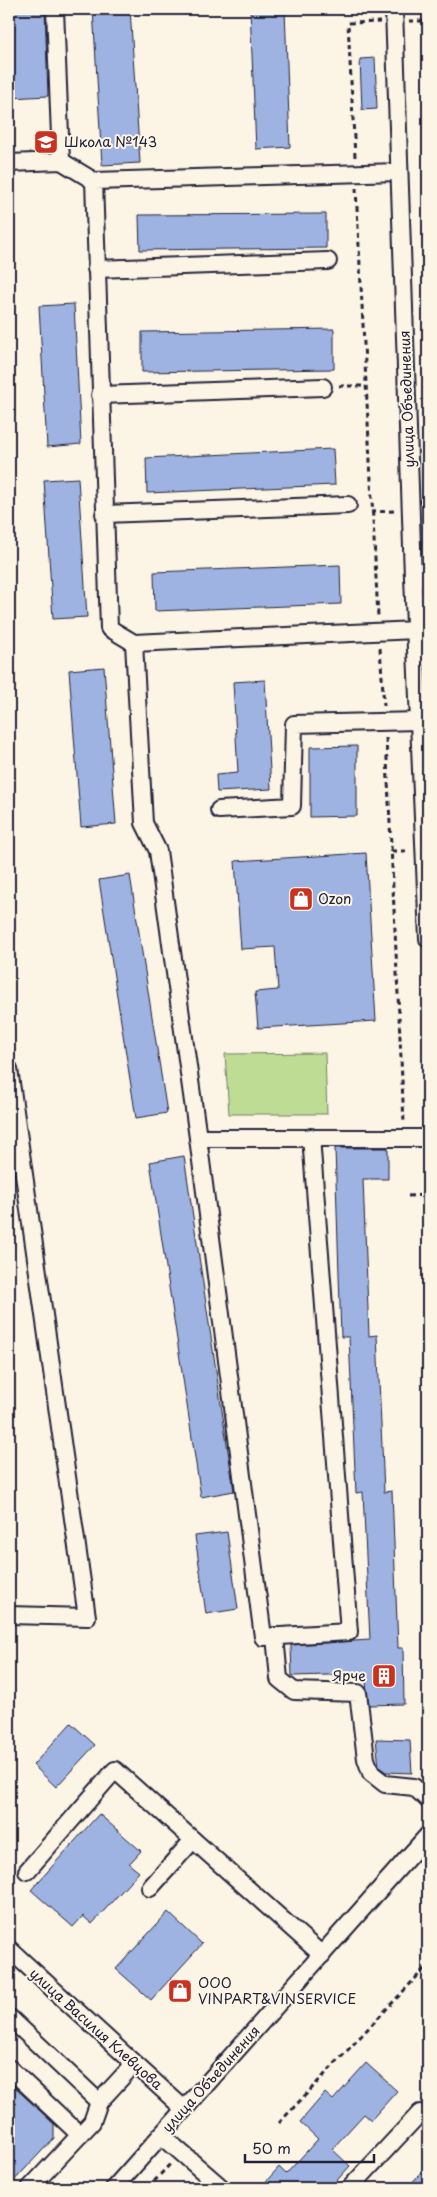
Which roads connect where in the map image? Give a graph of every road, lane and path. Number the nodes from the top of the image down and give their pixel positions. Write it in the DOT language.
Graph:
graph roads {
  1 [pos="55,9"];
  2 [pos="394,9"];
  3 [pos="348,23"];
  4 [pos="61,161"];
  5 [pos="9,163"];
  6 [pos="399,172"];
  7 [pos="355,174"];
  8 [pos="94,181"];
  9 [pos="328,261"];
  10 [pos="96,269"];
  11 [pos="365,386"];
  12 [pos="323,387"];
  13 [pos="100,394"];
  14 [pos="348,505"];
  15 [pos="104,514"];
  16 [pos="420,576"];
  17 [pos="416,630"];
  18 [pos="379,632"];
  19 [pos="134,642"];
  20 [pos="419,721"];
  21 [pos="386,722"];
  22 [pos="219,810"];
  23 [pos="426,828"];
  24 [pos="428,939"];
  25 [pos="9,1069"];
  26 [pos="311,1137"];
  27 [pos="198,1138"];
  28 [pos="405,1138"];
  29 [pos="428,1138"];
  30 [pos="428,1194"];
  31 [pos="408,1196"];
  32 [pos="9,1615"];
  33 [pos="274,1636"];
  34 [pos="428,1800"];
  35 [pos="428,1835"];
  36 [pos="193,1840"];
  37 [pos="27,1871"];
  38 [pos="150,1888"];
  39 [pos="9,1949"];
  40 [pos="322,1955"];
  41 [pos="428,1965"];
  42 [pos="9,2018"];
  43 [pos="134,2064"];
  44 [pos="9,2068"];
  45 [pos="99,2102"];
  46 [pos="184,2109"];
  47 [pos="420,2113"];
  48 [pos="279,2123"];
  49 [pos="80,2135"];
  50 [pos="161,2135"];
  51 [pos="181,2152"];
  52 [pos="30,2188"];
  53 [pos="114,2188"];
  54 [pos="148,2188"];
  55 [pos="222,2188"];
  56 [pos="350,2188"];
  1 -- 4 [label="street"];
  2 -- 6 [label="street, улица Объединения"];
  3 -- 7 [label="path"];
  4 -- 5 [label="street"];
  4 -- 8 [label="street"];
  6 -- 7 [label="street"];
  6 -- 16 [label="street, улица Объединения"];
  7 -- 8 [label="street"];
  7 -- 11 [label="path"];
  8 -- 10 [label="street"];
  9 -- 10 [label="street"];
  10 -- 13 [label="street"];
  11 -- 12 [label="path"];
  11 -- 18 [label="path"];
  12 -- 13 [label="street"];
  13 -- 15 [label="street"];
  14 -- 15 [label="street"];
  15 -- 19 [label="street"];
  16 -- 17 [label="street, улица Объединения"];
  17 -- 18 [label="street"];
  17 -- 20 [label="street, улица Объединения"];
  18 -- 19 [label="street"];
  18 -- 21 [label="path"];
  19 -- 27 [label="street"];
  20 -- 21 [label="street"];
  20 -- 23 [label="street, улица Объединения"];
  21 -- 22 [label="street"];
  21 -- 28 [label="path"];
  23 -- 24 [label="street, улица Объединения"];
  25 -- 32 [label="street"];
  26 -- 27 [label="street"];
  26 -- 28 [label="street"];
  26 -- 33 [label="street"];
  27 -- 33 [label="street"];
  28 -- 29 [label="street"];
  30 -- 31 [label="path"];
  33 -- 34 [label="street"];
  35 -- 40 [label="street, улица Объединения"];
  36 -- 37 [label="street"];
  36 -- 38 [label="street"];
  36 -- 40 [label="street"];
  39 -- 43 [label="street, улица Василия Клевцова"];
  40 -- 46 [label="street, улица Объединения"];
  41 -- 48 [label="path"];
  42 -- 45 [label="street"];
  43 -- 45 [label="street"];
  43 -- 46 [label="street, улица Василия Клевцова"];
  44 -- 49 [label="street"];
  45 -- 49 [label="street"];
  46 -- 50 [label="street, улица Объединения"];
  47 -- 56 [label="street"];
  49 -- 52 [label="street"];
  50 -- 51 [label="street"];
  50 -- 53 [label="street, улица Объединения"];
  51 -- 54 [label="path"];
  51 -- 55 [label="street"];
}
